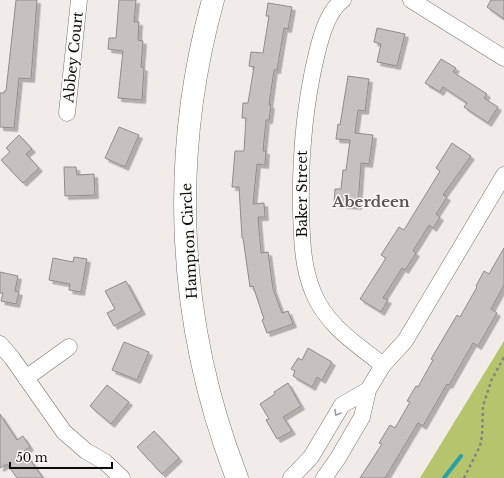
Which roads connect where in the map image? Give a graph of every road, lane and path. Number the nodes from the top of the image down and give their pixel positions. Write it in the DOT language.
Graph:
graph roads {
  1 [pos="78,0"];
  2 [pos="213,0"];
  3 [pos="342,0"];
  4 [pos="411,0"];
  5 [pos="504,58"];
  6 [pos="67,113"];
  7 [pos="504,175"];
  8 [pos="0,344"];
  9 [pos="69,347"];
  10 [pos="504,357"];
  11 [pos="383,365"];
  12 [pos="26,378"];
  13 [pos="368,390"];
  14 [pos="311,457"];
  15 [pos="326,475"];
  16 [pos="122,478"];
  17 [pos="237,478"];
  18 [pos="291,478"];
  19 [pos="464,478"];
  1 -- 6 [label="street, Abbey Court"];
  2 -- 17 [label="street, Hampton Circle"];
  3 -- 11 [label="street, Baker Street"];
  4 -- 5 [label="street"];
  7 -- 11 [label="street"];
  8 -- 12 [label="street"];
  9 -- 12 [label="street"];
  10 -- 19 [label="path"];
  11 -- 13 [label="street"];
  12 -- 16 [label="street"];
  13 -- 14 [label="street, one-way"];
  13 -- 15 [label="street"];
  14 -- 15 [label="street"];
  14 -- 18 [label="street"];
}
